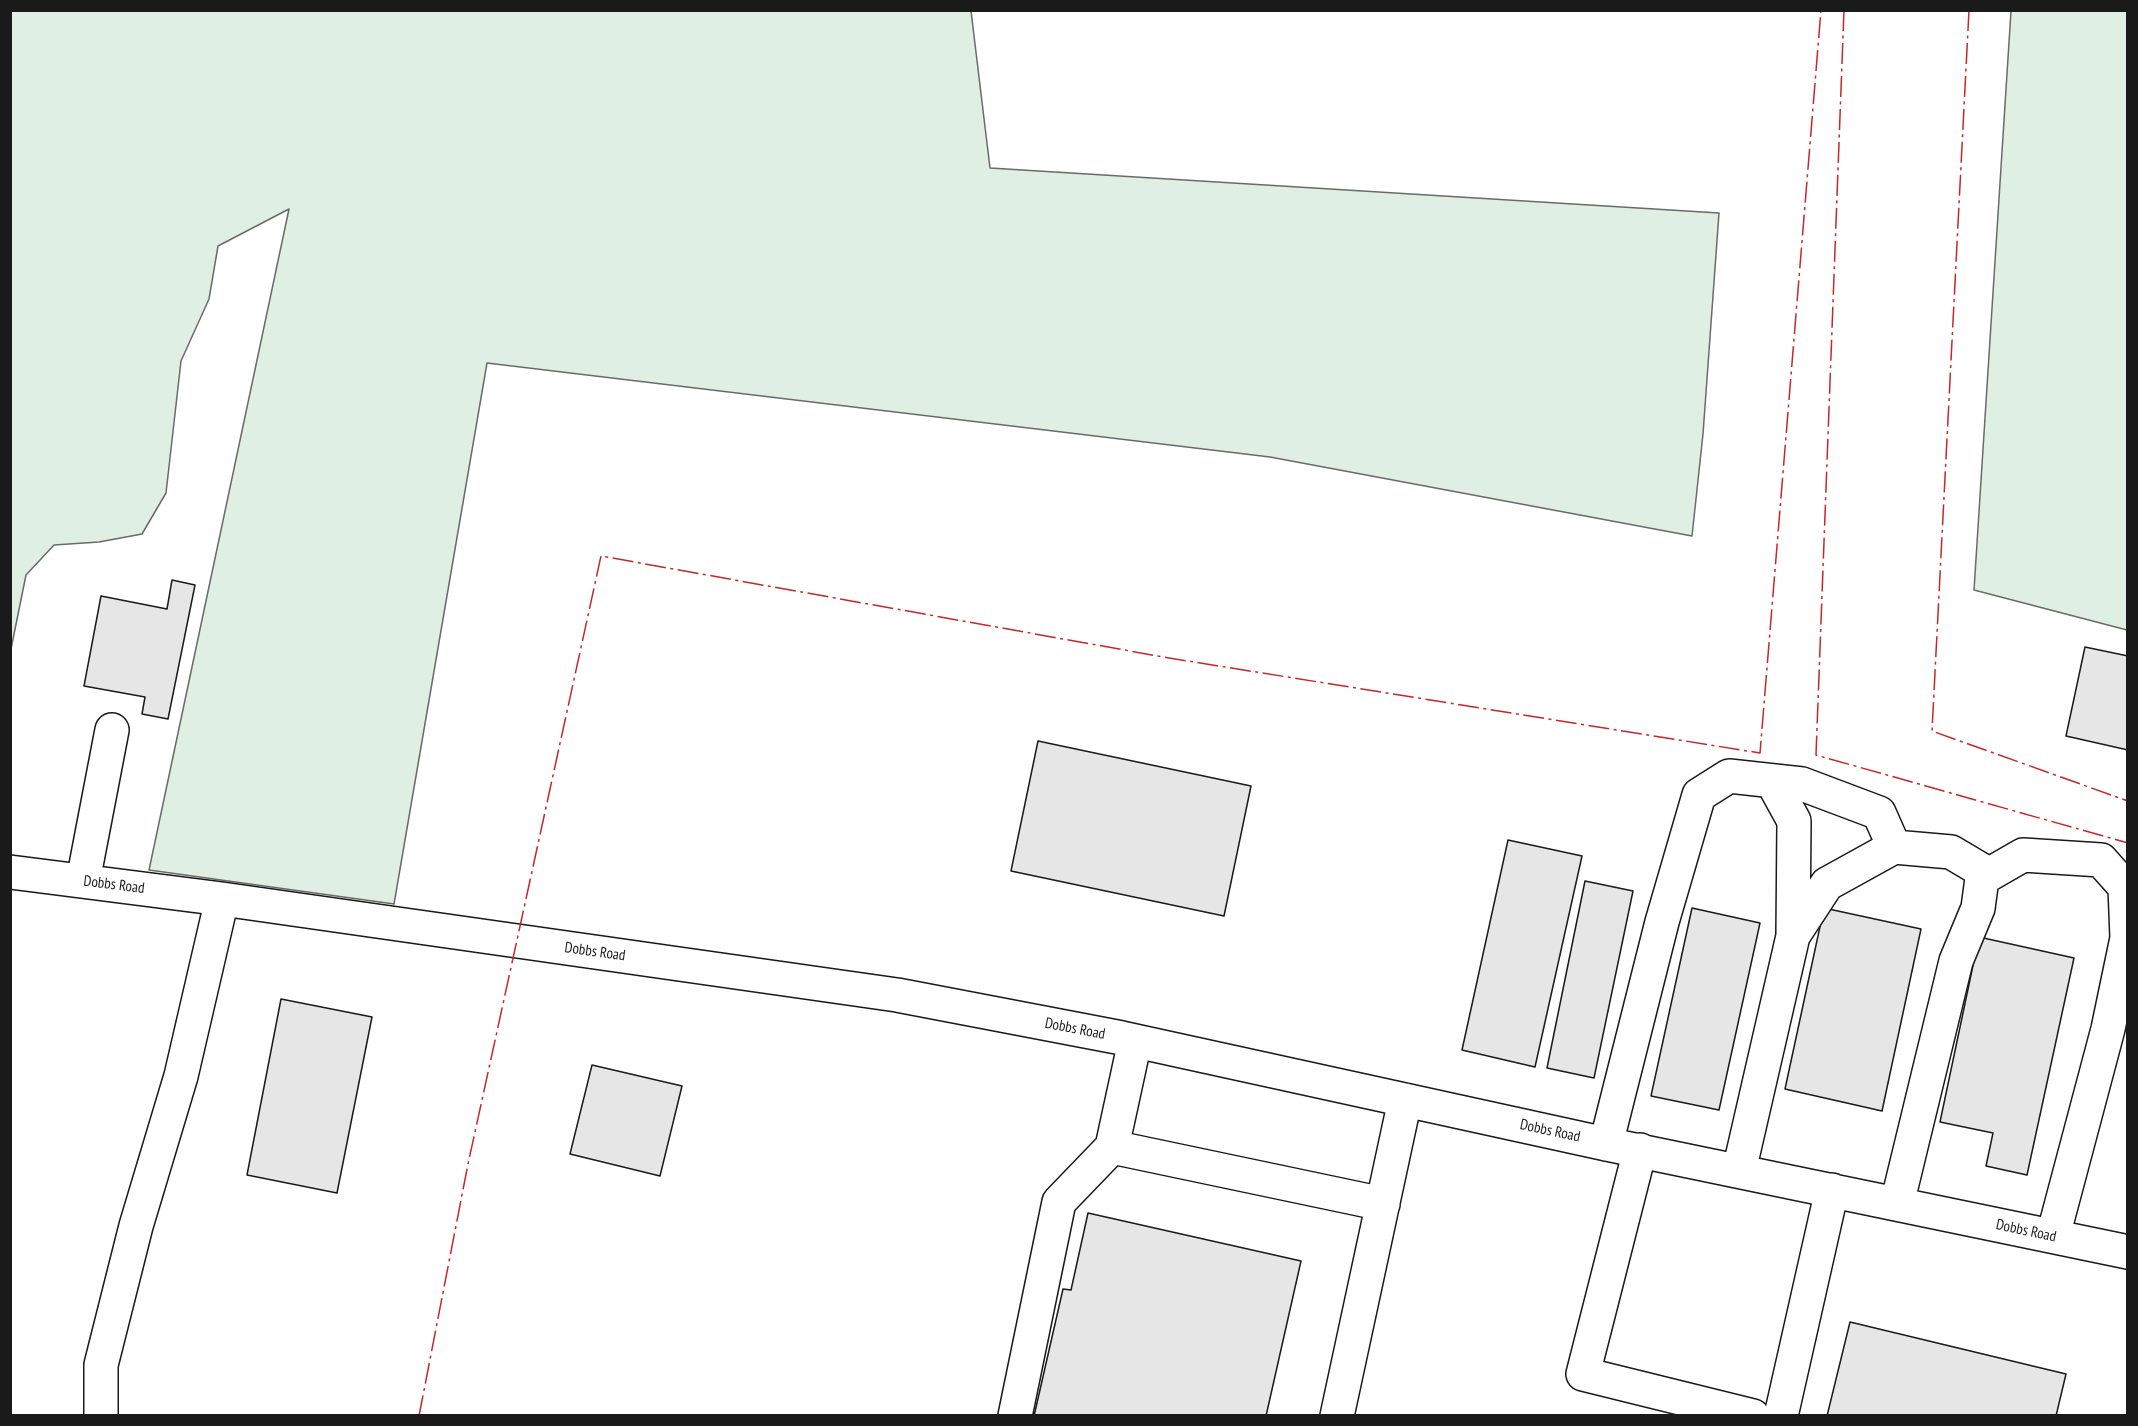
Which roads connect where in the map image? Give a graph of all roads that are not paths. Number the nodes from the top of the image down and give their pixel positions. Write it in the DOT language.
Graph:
graph roads {
  1 [pos="112,730"];
  2 [pos="1772,781"];
  3 [pos="1894,847"];
  4 [pos="10,872"];
  5 [pos="1983,878"];
  6 [pos="83,881"];
  7 [pos="222,899"];
  8 [pos="1793,936"];
  9 [pos="1135,1041"];
  10 [pos="1405,1100"];
  11 [pos="1606,1144"];
  12 [pos="1112,1147"];
  13 [pos="1640,1150"];
  14 [pos="1738,1171"];
  15 [pos="1832,1190"];
  16 [pos="1383,1204"];
  17 [pos="1897,1204"];
  18 [pos="2054,1236"];
  19 [pos="2127,1252"];
  20 [pos="101,1416"];
  21 [pos="1015,1416"];
  22 [pos="1337,1416"];
  23 [pos="1753,1416"];
  24 [pos="1781,1416"];
  1 -- 6 [label="street"];
  2 -- 3 [label="street"];
  2 -- 8 [label="street"];
  2 -- 11 [label="street"];
  3 -- 5 [label="street"];
  3 -- 8 [label="street"];
  4 -- 6 [label="street, Dobbs Road"];
  5 -- 17 [label="street"];
  5 -- 18 [label="street"];
  6 -- 7 [label="street, Dobbs Road"];
  7 -- 9 [label="street, Dobbs Road"];
  7 -- 20 [label="street"];
  8 -- 14 [label="street"];
  9 -- 10 [label="street, Dobbs Road"];
  9 -- 12 [label="street"];
  10 -- 11 [label="street, Dobbs Road"];
  10 -- 16 [label="street"];
  11 -- 13 [label="street, Dobbs Road"];
  12 -- 16 [label="street"];
  12 -- 21 [label="street"];
  13 -- 14 [label="street, Dobbs Road"];
  13 -- 23 [label="street"];
  14 -- 15 [label="street, Dobbs Road"];
  15 -- 17 [label="street, Dobbs Road"];
  15 -- 24 [label="street"];
  16 -- 22 [label="street"];
  17 -- 18 [label="street, Dobbs Road"];
  18 -- 19 [label="street, Dobbs Road"];
}
